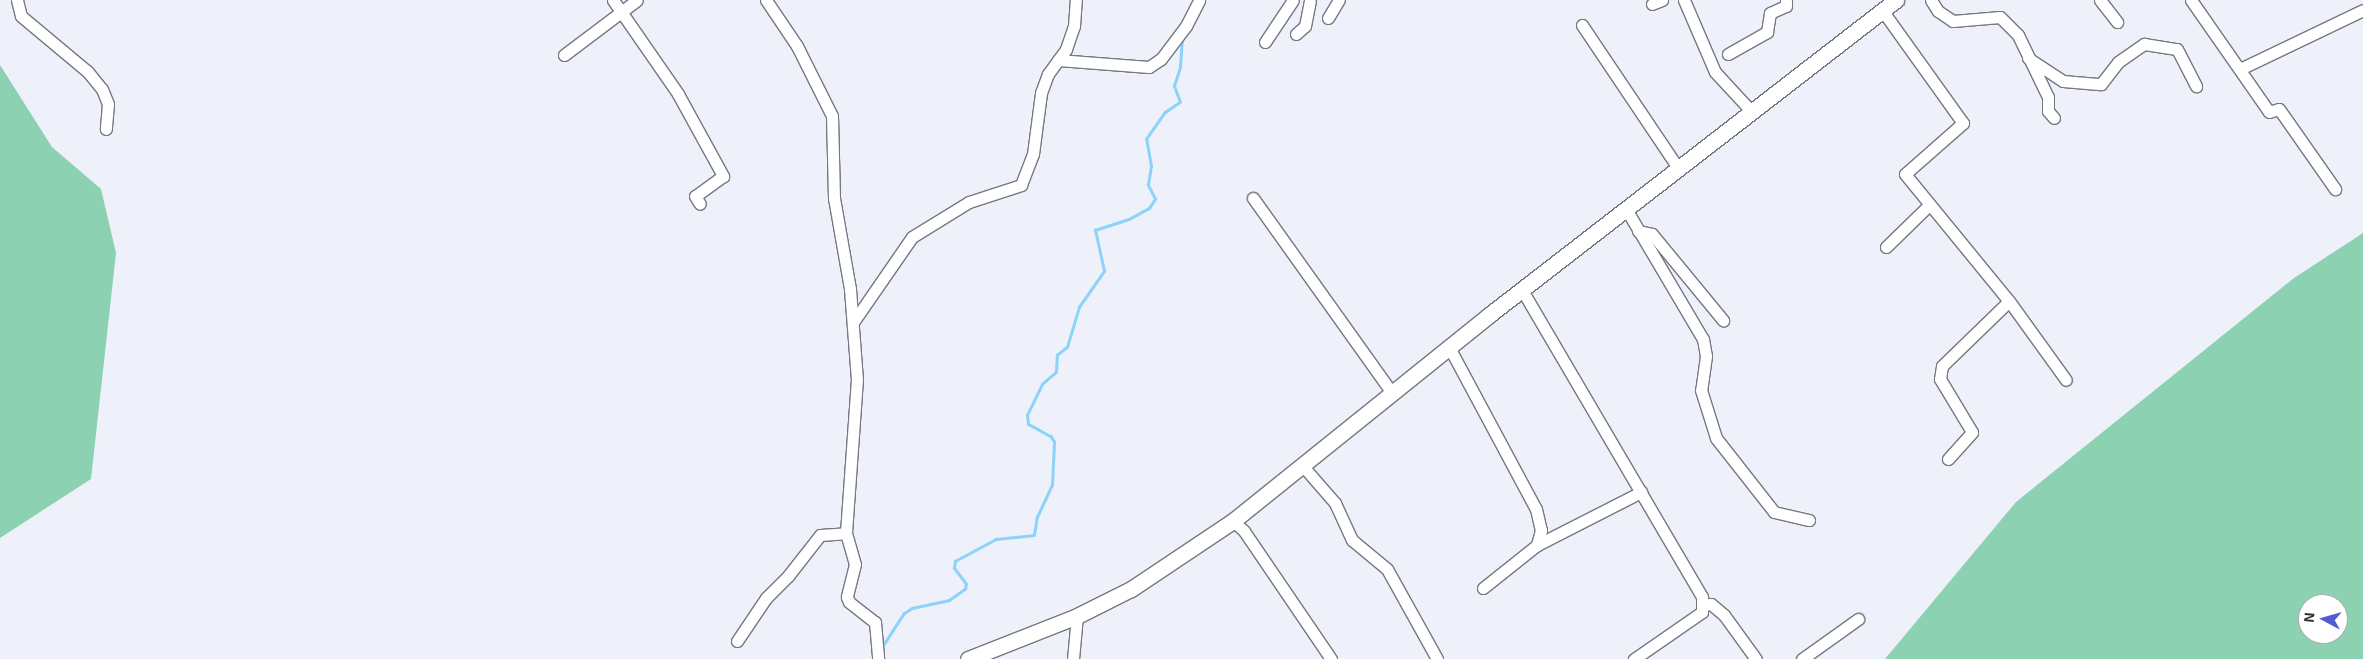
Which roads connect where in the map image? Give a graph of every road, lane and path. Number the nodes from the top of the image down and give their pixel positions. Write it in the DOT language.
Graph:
graph roads {
  1 [pos="18,0"];
  2 [pos="613,0"];
  3 [pos="637,0"];
  4 [pos="766,0"];
  5 [pos="1076,0"];
  6 [pos="1199,0"];
  7 [pos="1293,0"];
  8 [pos="1339,0"];
  9 [pos="1678,0"];
  10 [pos="1684,0"];
  11 [pos="1786,0"];
  12 [pos="1896,0"];
  13 [pos="1932,0"];
  14 [pos="2100,0"];
  15 [pos="2191,0"];
  16 [pos="1310,1"];
  17 [pos="1882,10"];
  18 [pos="2363,10"];
  19 [pos="621,13"];
  20 [pos="1328,18"];
  21 [pos="2117,22"];
  22 [pos="1582,25"];
  23 [pos="1296,34"];
  24 [pos="1265,42"];
  25 [pos="1728,54"];
  26 [pos="564,55"];
  27 [pos="2028,58"];
  28 [pos="1058,60"];
  29 [pos="1710,62"];
  30 [pos="2240,69"];
  31 [pos="2196,86"];
  32 [pos="1752,112"];
  33 [pos="2054,118"];
  34 [pos="106,129"];
  35 [pos="1678,168"];
  36 [pos="2336,189"];
  37 [pos="1253,198"];
  38 [pos="700,204"];
  39 [pos="1929,205"];
  40 [pos="1626,209"];
  41 [pos="1638,231"];
  42 [pos="1886,247"];
  43 [pos="1522,290"];
  44 [pos="2009,301"];
  45 [pos="1723,320"];
  46 [pos="854,321"];
  47 [pos="1450,347"];
  48 [pos="2066,380"];
  49 [pos="1392,393"];
  50 [pos="1948,459"];
  51 [pos="1302,465"];
  52 [pos="1641,492"];
  53 [pos="1809,520"];
  54 [pos="1233,521"];
  55 [pos="846,533"];
  56 [pos="1538,545"];
  57 [pos="1483,588"];
  58 [pos="1702,605"];
  59 [pos="1077,616"];
  60 [pos="1858,619"];
  61 [pos="737,641"];
  62 [pos="1073,654"];
  63 [pos="878,659"];
  64 [pos="968,659"];
  65 [pos="1066,659"];
  66 [pos="1331,659"];
  67 [pos="1437,659"];
  68 [pos="1634,659"];
  69 [pos="1756,659"];
  70 [pos="1802,659"];
  1 -- 34 [label="street"];
  2 -- 19 [label="street"];
  3 -- 19 [label="street"];
  4 -- 46 [label="street"];
  5 -- 28 [label="street"];
  6 -- 28 [label="street"];
  7 -- 24 [label="street"];
  8 -- 20 [label="street"];
  9 -- 29 [label="street"];
  10 -- 29 [label="street"];
  11 -- 25 [label="street"];
  12 -- 17 [label="main road"];
  13 -- 27 [label="street"];
  14 -- 21 [label="street"];
  15 -- 30 [label="street"];
  16 -- 23 [label="street"];
  17 -- 32 [label="main road"];
  17 -- 39 [label="street"];
  18 -- 30 [label="street"];
  19 -- 26 [label="street"];
  19 -- 38 [label="street"];
  22 -- 35 [label="street"];
  27 -- 31 [label="street"];
  27 -- 33 [label="street"];
  28 -- 46 [label="street"];
  29 -- 32 [label="street"];
  30 -- 36 [label="street"];
  32 -- 35 [label="main road"];
  35 -- 40 [label="main road"];
  37 -- 49 [label="street"];
  39 -- 42 [label="street"];
  39 -- 44 [label="street"];
  40 -- 41 [label="street"];
  40 -- 43 [label="main road"];
  41 -- 45 [label="street"];
  41 -- 53 [label="street"];
  43 -- 47 [label="main road"];
  43 -- 52 [label="street"];
  44 -- 48 [label="street"];
  44 -- 50 [label="street"];
  46 -- 55 [label="street"];
  47 -- 49 [label="main road"];
  47 -- 56 [label="street"];
  49 -- 51 [label="main road"];
  51 -- 54 [label="main road"];
  51 -- 67 [label="street"];
  52 -- 56 [label="street"];
  52 -- 58 [label="street"];
  54 -- 59 [label="main road"];
  54 -- 66 [label="street"];
  55 -- 61 [label="street"];
  55 -- 63 [label="street"];
  56 -- 57 [label="street"];
  58 -- 68 [label="street"];
  58 -- 69 [label="street"];
  59 -- 62 [label="street"];
  59 -- 64 [label="main road"];
  60 -- 70 [label="street"];
  62 -- 65 [label="street"];
}
